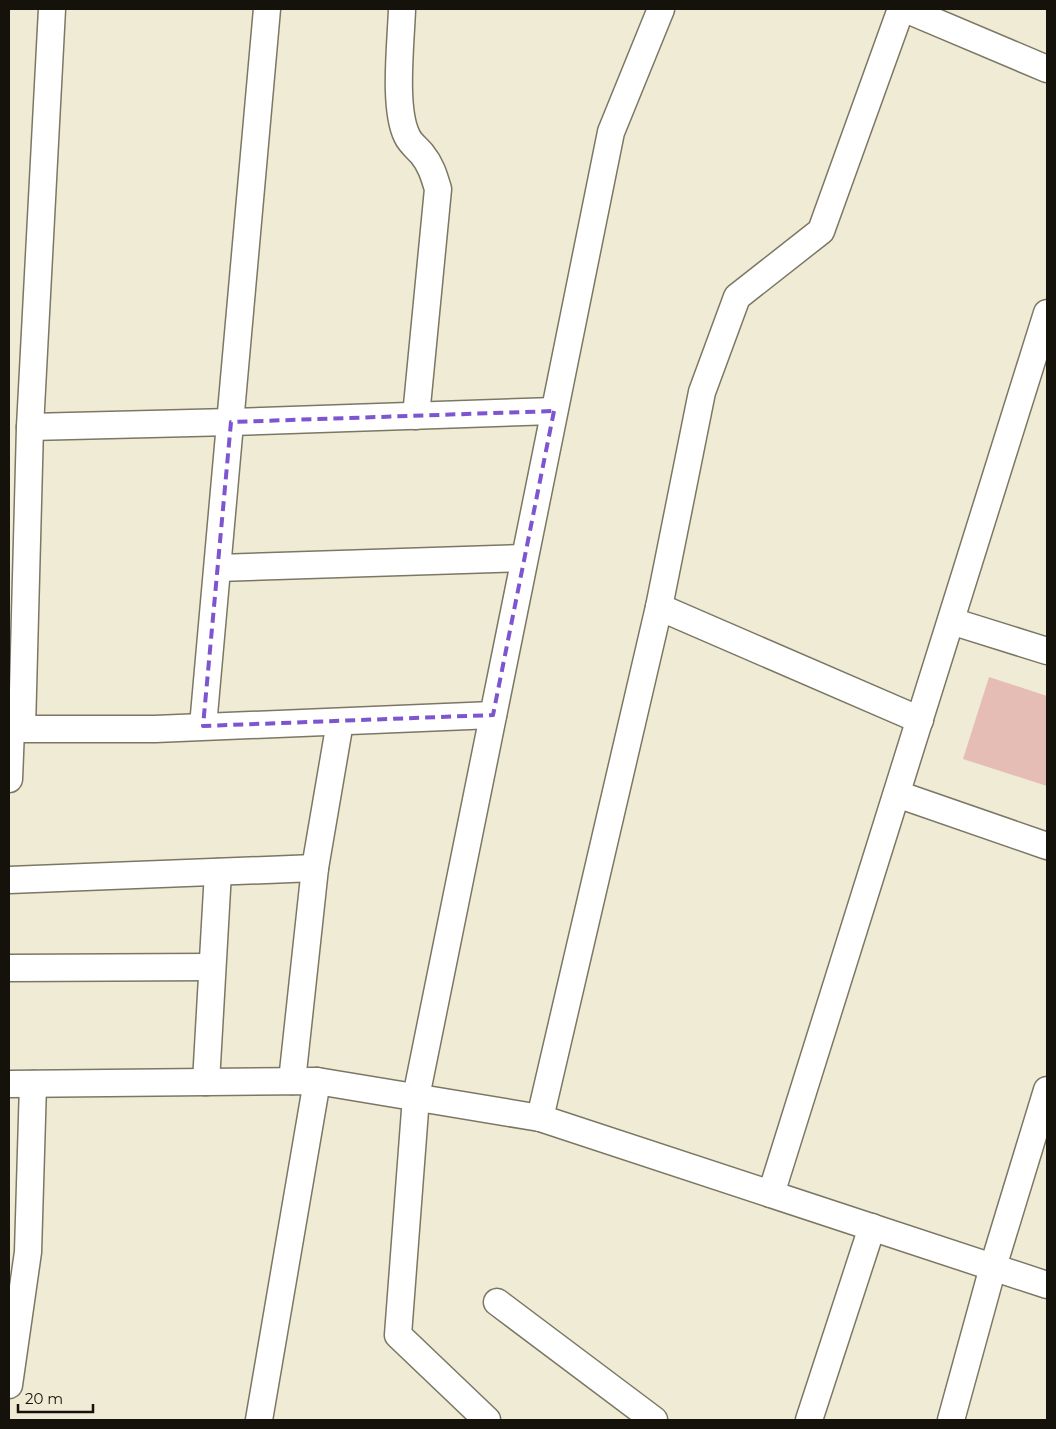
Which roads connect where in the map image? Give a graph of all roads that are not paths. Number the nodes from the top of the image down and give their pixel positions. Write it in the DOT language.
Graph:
graph roads {
  1 [pos="52,9"];
  2 [pos="267,9"];
  3 [pos="402,9"];
  4 [pos="661,9"];
  5 [pos="903,9"];
  6 [pos="1047,69"];
  7 [pos="1047,313"];
  8 [pos="554,411"];
  9 [pos="416,416"];
  10 [pos="23,419"];
  11 [pos="231,422"];
  12 [pos="524,558"];
  13 [pos="17,565"];
  14 [pos="218,568"];
  15 [pos="659,607"];
  16 [pos="951,621"];
  17 [pos="1047,651"];
  18 [pos="493,715"];
  19 [pos="920,720"];
  20 [pos="340,722"];
  21 [pos="203,726"];
  22 [pos="14,728"];
  23 [pos="9,779"];
  24 [pos="897,794"];
  25 [pos="1047,846"];
  26 [pos="315,868"];
  27 [pos="218,872"];
  28 [pos="9,880"];
  29 [pos="212,966"];
  30 [pos="9,968"];
  31 [pos="304,1081"];
  32 [pos="206,1082"];
  33 [pos="21,1084"];
  34 [pos="1047,1090"];
  35 [pos="416,1097"];
  36 [pos="540,1118"];
  37 [pos="771,1194"];
  38 [pos="872,1227"];
  39 [pos="18,1251"];
  40 [pos="993,1267"];
  41 [pos="1047,1285"];
  42 [pos="497,1302"];
  43 [pos="9,1385"];
  44 [pos="259,1420"];
  45 [pos="487,1420"];
  46 [pos="654,1420"];
  47 [pos="809,1420"];
  48 [pos="951,1420"];
  1 -- 10 [label="street"];
  2 -- 11 [label="street"];
  3 -- 9 [label="street"];
  4 -- 8 [label="street"];
  5 -- 6 [label="street"];
  5 -- 15 [label="street"];
  7 -- 16 [label="street"];
  8 -- 9 [label="street"];
  8 -- 12 [label="street"];
  9 -- 11 [label="street"];
  10 -- 11 [label="street"];
  10 -- 13 [label="street"];
  11 -- 14 [label="street"];
  12 -- 14 [label="street"];
  12 -- 18 [label="street"];
  13 -- 22 [label="street"];
  14 -- 21 [label="street"];
  15 -- 19 [label="street"];
  15 -- 36 [label="street"];
  16 -- 17 [label="street"];
  16 -- 19 [label="street"];
  18 -- 20 [label="street"];
  18 -- 35 [label="street"];
  19 -- 24 [label="street"];
  20 -- 21 [label="street"];
  20 -- 26 [label="street"];
  21 -- 22 [label="street"];
  22 -- 23 [label="street"];
  24 -- 25 [label="street"];
  24 -- 37 [label="street"];
  26 -- 27 [label="street"];
  26 -- 31 [label="street"];
  27 -- 28 [label="street"];
  27 -- 29 [label="street"];
  29 -- 30 [label="street"];
  29 -- 32 [label="street"];
  31 -- 32 [label="street"];
  31 -- 35 [label="street"];
  31 -- 44 [label="street"];
  32 -- 33 [label="street"];
  33 -- 39 [label="street"];
  34 -- 40 [label="street"];
  35 -- 36 [label="street"];
  35 -- 45 [label="street"];
  36 -- 37 [label="street"];
  37 -- 38 [label="street"];
  38 -- 40 [label="street"];
  38 -- 47 [label="street"];
  39 -- 43 [label="street"];
  40 -- 41 [label="street"];
  40 -- 48 [label="street"];
  42 -- 46 [label="street"];
}
